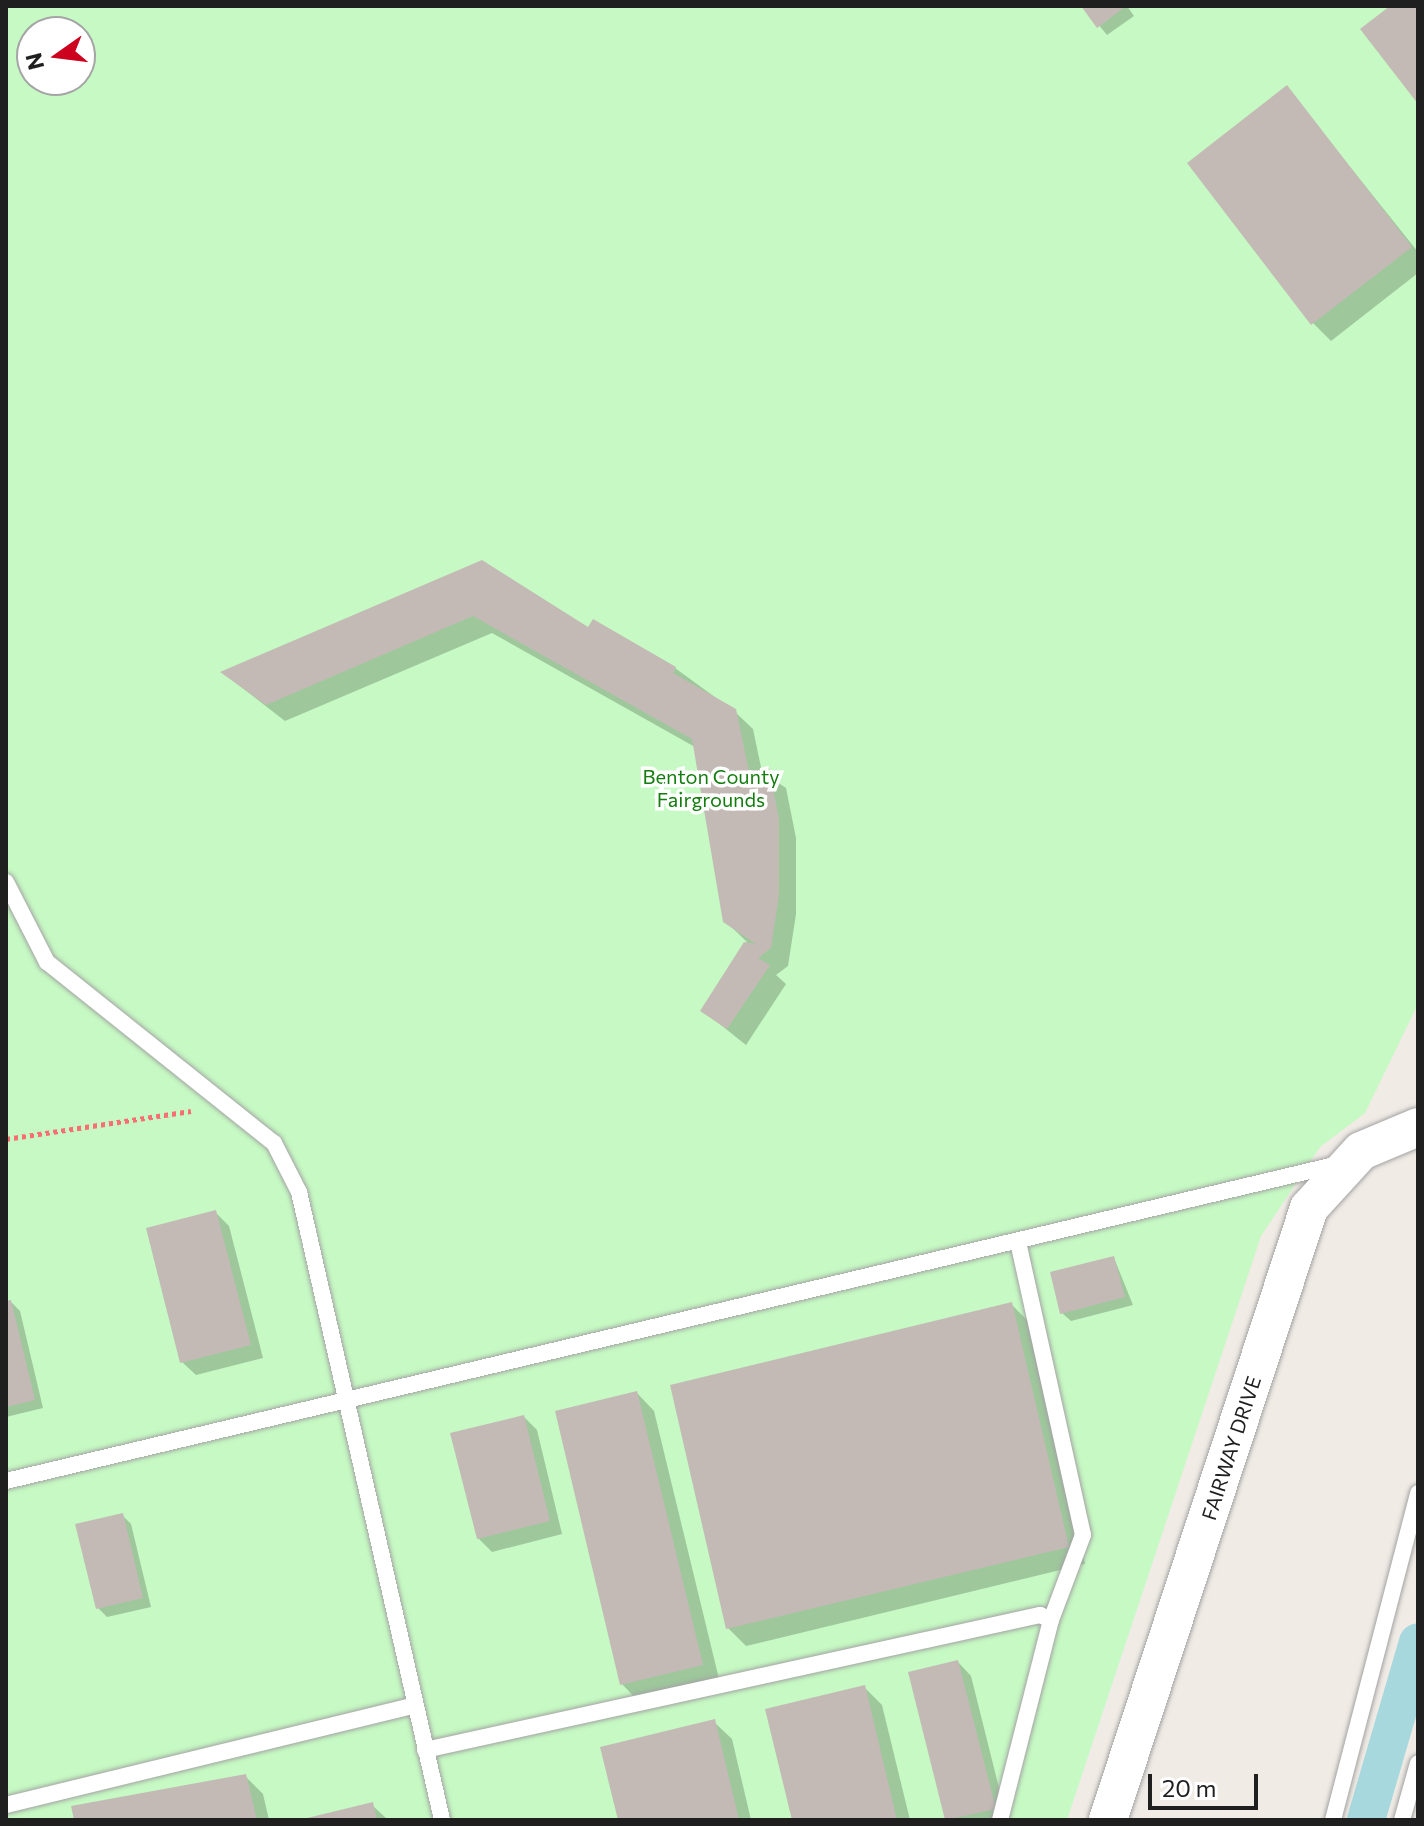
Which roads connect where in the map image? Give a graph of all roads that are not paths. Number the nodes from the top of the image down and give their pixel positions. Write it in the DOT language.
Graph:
graph roads {
  1 [pos="6,882"];
  2 [pos="1418,1127"];
  3 [pos="1347,1163"];
  4 [pos="1018,1241"];
  5 [pos="343,1402"];
  6 [pos="6,1481"];
  7 [pos="1418,1493"];
  8 [pos="1051,1620"];
  9 [pos="415,1705"];
  10 [pos="425,1750"];
  11 [pos="1418,1763"];
  12 [pos="6,1805"];
  13 [pos="442,1820"];
  14 [pos="1000,1820"];
  15 [pos="1108,1820"];
  16 [pos="1333,1820"];
  17 [pos="1402,1820"];
  1 -- 5 [label="lane"];
  2 -- 3 [label="street, FAIRWAY DRIVE"];
  3 -- 4 [label="lane"];
  3 -- 15 [label="street, FAIRWAY DRIVE"];
  4 -- 5 [label="lane"];
  4 -- 8 [label="lane"];
  5 -- 6 [label="lane"];
  5 -- 9 [label="lane"];
  7 -- 16 [label="lane"];
  8 -- 10 [label="lane"];
  8 -- 14 [label="lane"];
  9 -- 10 [label="lane"];
  9 -- 12 [label="lane"];
  10 -- 13 [label="lane"];
  11 -- 17 [label="lane"];
}
